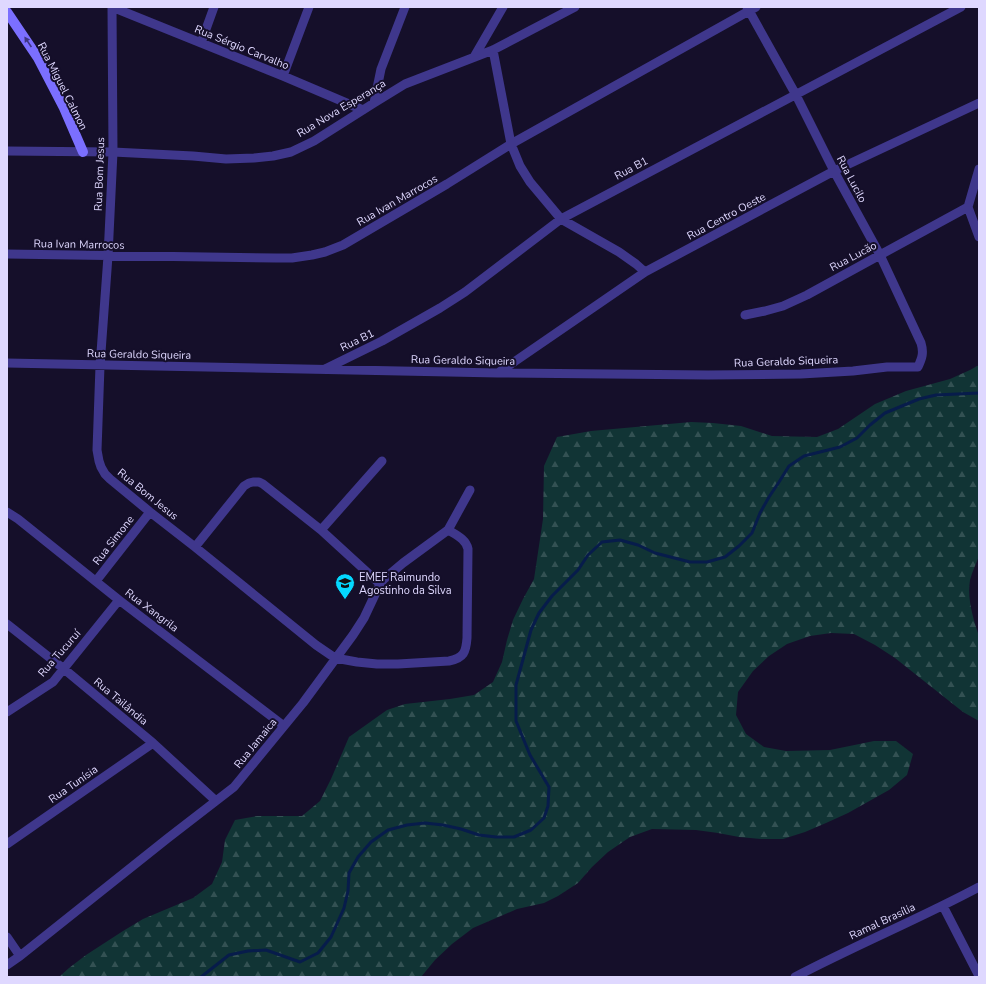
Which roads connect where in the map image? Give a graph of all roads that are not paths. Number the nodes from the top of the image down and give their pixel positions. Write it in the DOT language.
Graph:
graph roads {
  1 [pos="112,7"];
  2 [pos="214,7"];
  3 [pos="309,7"];
  4 [pos="405,7"];
  5 [pos="503,7"];
  6 [pos="575,7"];
  7 [pos="961,7"];
  8 [pos="751,8"];
  9 [pos="7,12"];
  10 [pos="201,43"];
  11 [pos="493,50"];
  12 [pos="474,57"];
  13 [pos="283,76"];
  14 [pos="796,95"];
  15 [pos="374,103"];
  16 [pos="979,103"];
  17 [pos="363,110"];
  18 [pos="511,144"];
  19 [pos="7,151"];
  20 [pos="83,152"];
  21 [pos="113,152"];
  22 [pos="979,168"];
  23 [pos="834,171"];
  24 [pos="968,207"];
  25 [pos="561,219"];
  26 [pos="979,238"];
  27 [pos="7,254"];
  28 [pos="880,255"];
  29 [pos="108,256"];
  30 [pos="646,272"];
  31 [pos="746,315"];
  32 [pos="7,363"];
  33 [pos="100,366"];
  34 [pos="918,367"];
  35 [pos="324,370"];
  36 [pos="498,373"];
  37 [pos="382,461"];
  38 [pos="470,490"];
  39 [pos="7,512"];
  40 [pos="150,512"];
  41 [pos="321,530"];
  42 [pos="448,530"];
  43 [pos="195,547"];
  44 [pos="96,581"];
  45 [pos="380,584"];
  46 [pos="119,600"];
  47 [pos="7,624"];
  48 [pos="335,658"];
  49 [pos="64,669"];
  50 [pos="7,712"];
  51 [pos="284,726"];
  52 [pos="153,743"];
  53 [pos="216,800"];
  54 [pos="7,844"];
  55 [pos="979,887"];
  56 [pos="943,906"];
  57 [pos="7,937"];
  58 [pos="20,956"];
  59 [pos="7,965"];
  60 [pos="979,976"];
  61 [pos="795,977"];
  1 -- 10 [label="street, Rua Sérgio Carvalho"];
  1 -- 21 [label="street, Rua Bom Jesus"];
  2 -- 10 [label="street"];
  3 -- 13 [label="street"];
  4 -- 15 [label="street"];
  5 -- 12 [label="street"];
  6 -- 11 [label="street, Rua Nova Esperança"];
  7 -- 14 [label="street, Rua B1"];
  8 -- 14 [label="street, Rua Lucilo"];
  8 -- 18 [label="street, Rua Ivan Marrocos"];
  20 -- 9 [label="street, Rua Miguel Calmon, one-way"];
  10 -- 13 [label="street, Rua Sérgio Carvalho"];
  11 -- 12 [label="street, Rua Nova Esperança"];
  11 -- 18 [label="street"];
  12 -- 15 [label="street, Rua Nova Esperança"];
  13 -- 17 [label="street, Rua Sérgio Carvalho"];
  14 -- 23 [label="street, Rua Lucilo"];
  14 -- 25 [label="street, Rua B1"];
  15 -- 17 [label="street, Rua Nova Esperança"];
  16 -- 23 [label="street, Rua Centro Oeste"];
  17 -- 21 [label="street, Rua Nova Esperança"];
  18 -- 25 [label="street"];
  18 -- 29 [label="street, Rua Ivan Marrocos"];
  19 -- 20 [label="street, Rua Nova Esperança"];
  20 -- 21 [label="street, Rua Nova Esperança"];
  21 -- 29 [label="street, Rua Bom Jesus"];
  22 -- 24 [label="street"];
  23 -- 28 [label="street, Rua Lucilo"];
  23 -- 30 [label="street, Rua Centro Oeste"];
  24 -- 26 [label="street"];
  24 -- 28 [label="street, Rua Lucão"];
  25 -- 30 [label="street"];
  25 -- 35 [label="street, Rua B1"];
  27 -- 29 [label="street, Rua Ivan Marrocos"];
  28 -- 31 [label="street, Rua Lucão"];
  28 -- 34 [label="street, Rua Lucilo"];
  29 -- 33 [label="street, Rua Bom Jesus"];
  30 -- 36 [label="street, Rua Centro Oeste"];
  32 -- 33 [label="street, Rua Geraldo Siqueira"];
  33 -- 35 [label="street, Rua Geraldo Siqueira"];
  33 -- 40 [label="street, Rua Bom Jesus"];
  34 -- 36 [label="street, Rua Geraldo Siqueira"];
  35 -- 36 [label="street, Rua Geraldo Siqueira"];
  37 -- 41 [label="street"];
  38 -- 42 [label="street, Rua Jamaica"];
  39 -- 44 [label="street, Rua Xangrila"];
  40 -- 43 [label="street, Rua Bom Jesus"];
  40 -- 44 [label="street, Rua Simone"];
  41 -- 43 [label="street"];
  41 -- 45 [label="street"];
  42 -- 45 [label="street, Rua Jamaica"];
  42 -- 48 [label="street, Rua Bom Jesus"];
  43 -- 48 [label="street, Rua Bom Jesus"];
  44 -- 46 [label="street, Rua Xangrila"];
  45 -- 48 [label="street, Rua Jamaica"];
  46 -- 49 [label="street, Rua Tucuruí"];
  46 -- 51 [label="street, Rua Xangrila"];
  47 -- 49 [label="street, Rua Tailândia"];
  48 -- 51 [label="street, Rua Jamaica"];
  49 -- 50 [label="street, Rua Tucuruí"];
  49 -- 52 [label="street, Rua Tailândia"];
  51 -- 53 [label="street, Rua Jamaica"];
  52 -- 53 [label="street, Rua Tailândia"];
  52 -- 54 [label="street, Rua Tunísia"];
  53 -- 58 [label="street, Rua Jamaica"];
  55 -- 56 [label="street, Ramal Brasília"];
  56 -- 60 [label="street"];
  56 -- 61 [label="street, Ramal Brasília"];
  57 -- 58 [label="street"];
  58 -- 59 [label="street, Rua Jamaica"];
}
